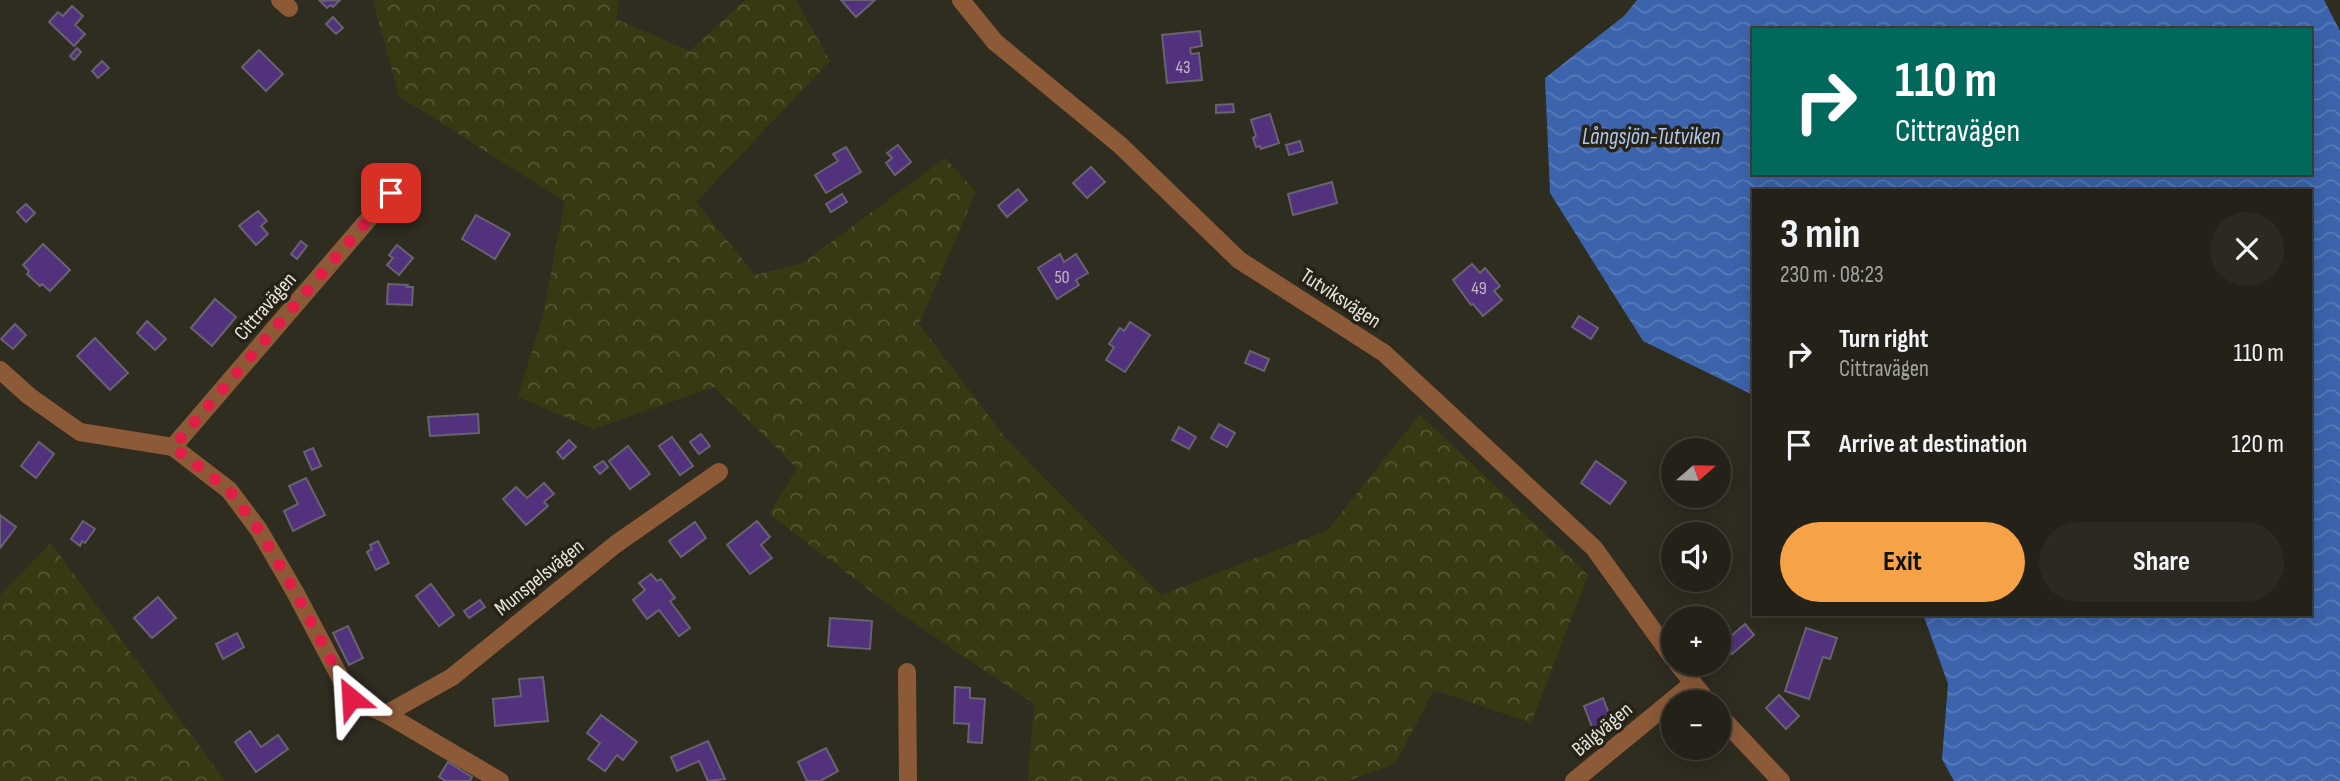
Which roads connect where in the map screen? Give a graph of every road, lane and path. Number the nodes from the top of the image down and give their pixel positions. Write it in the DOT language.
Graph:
graph roads {
  1 [pos="961,0"];
  2 [pos="391,193"];
  3 [pos="0,370"];
  4 [pos="173,447"];
  5 [pos="719,472"];
  6 [pos="1661,641"];
  7 [pos="907,673"];
  8 [pos="1686,676"];
  9 [pos="1692,684"];
  10 [pos="1697,690"];
  11 [pos="386,714"];
  12 [pos="1731,728"];
  13 [pos="500,781"];
  14 [pos="908,781"];
  15 [pos="1574,781"];
  16 [pos="1781,781"];
  1 -- 6 [label="street, Tutviksvägen"];
  2 -- 4 [label="street, Cittravägen"];
  3 -- 4 [label="street"];
  4 -- 11 [label="street"];
  5 -- 11 [label="street, Munspelsvägen"];
  7 -- 14 [label="street"];
  8 -- 9 [label="street"];
  9 -- 10 [label="street"];
  9 -- 15 [label="street, Bälgvägen"];
  11 -- 13 [label="street"];
  12 -- 16 [label="street"];
}
